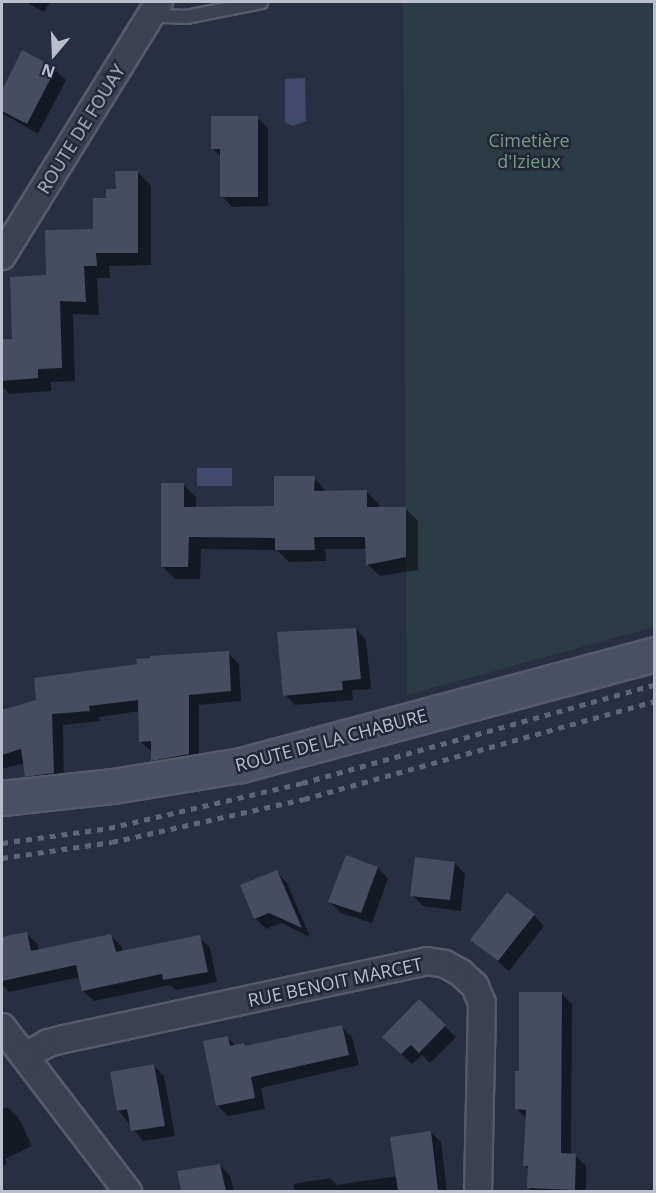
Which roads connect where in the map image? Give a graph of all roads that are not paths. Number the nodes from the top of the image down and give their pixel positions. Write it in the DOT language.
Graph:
graph roads {
  1 [pos="262,2"];
  2 [pos="156,6"];
  3 [pos="2,256"];
  4 [pos="654,654"];
  5 [pos="2,798"];
  6 [pos="2,1026"];
  7 [pos="25,1056"];
  8 [pos="128,1191"];
  9 [pos="478,1191"];
  1 -- 2 [label="lane"];
  2 -- 3 [label="street, ROUTE DE FOUAY"];
  4 -- 5 [label="main road, ROUTE DE LA CHABURE"];
  6 -- 7 [label="street"];
  7 -- 8 [label="street"];
  7 -- 9 [label="street, RUE BENOIT MARCET"];
}
